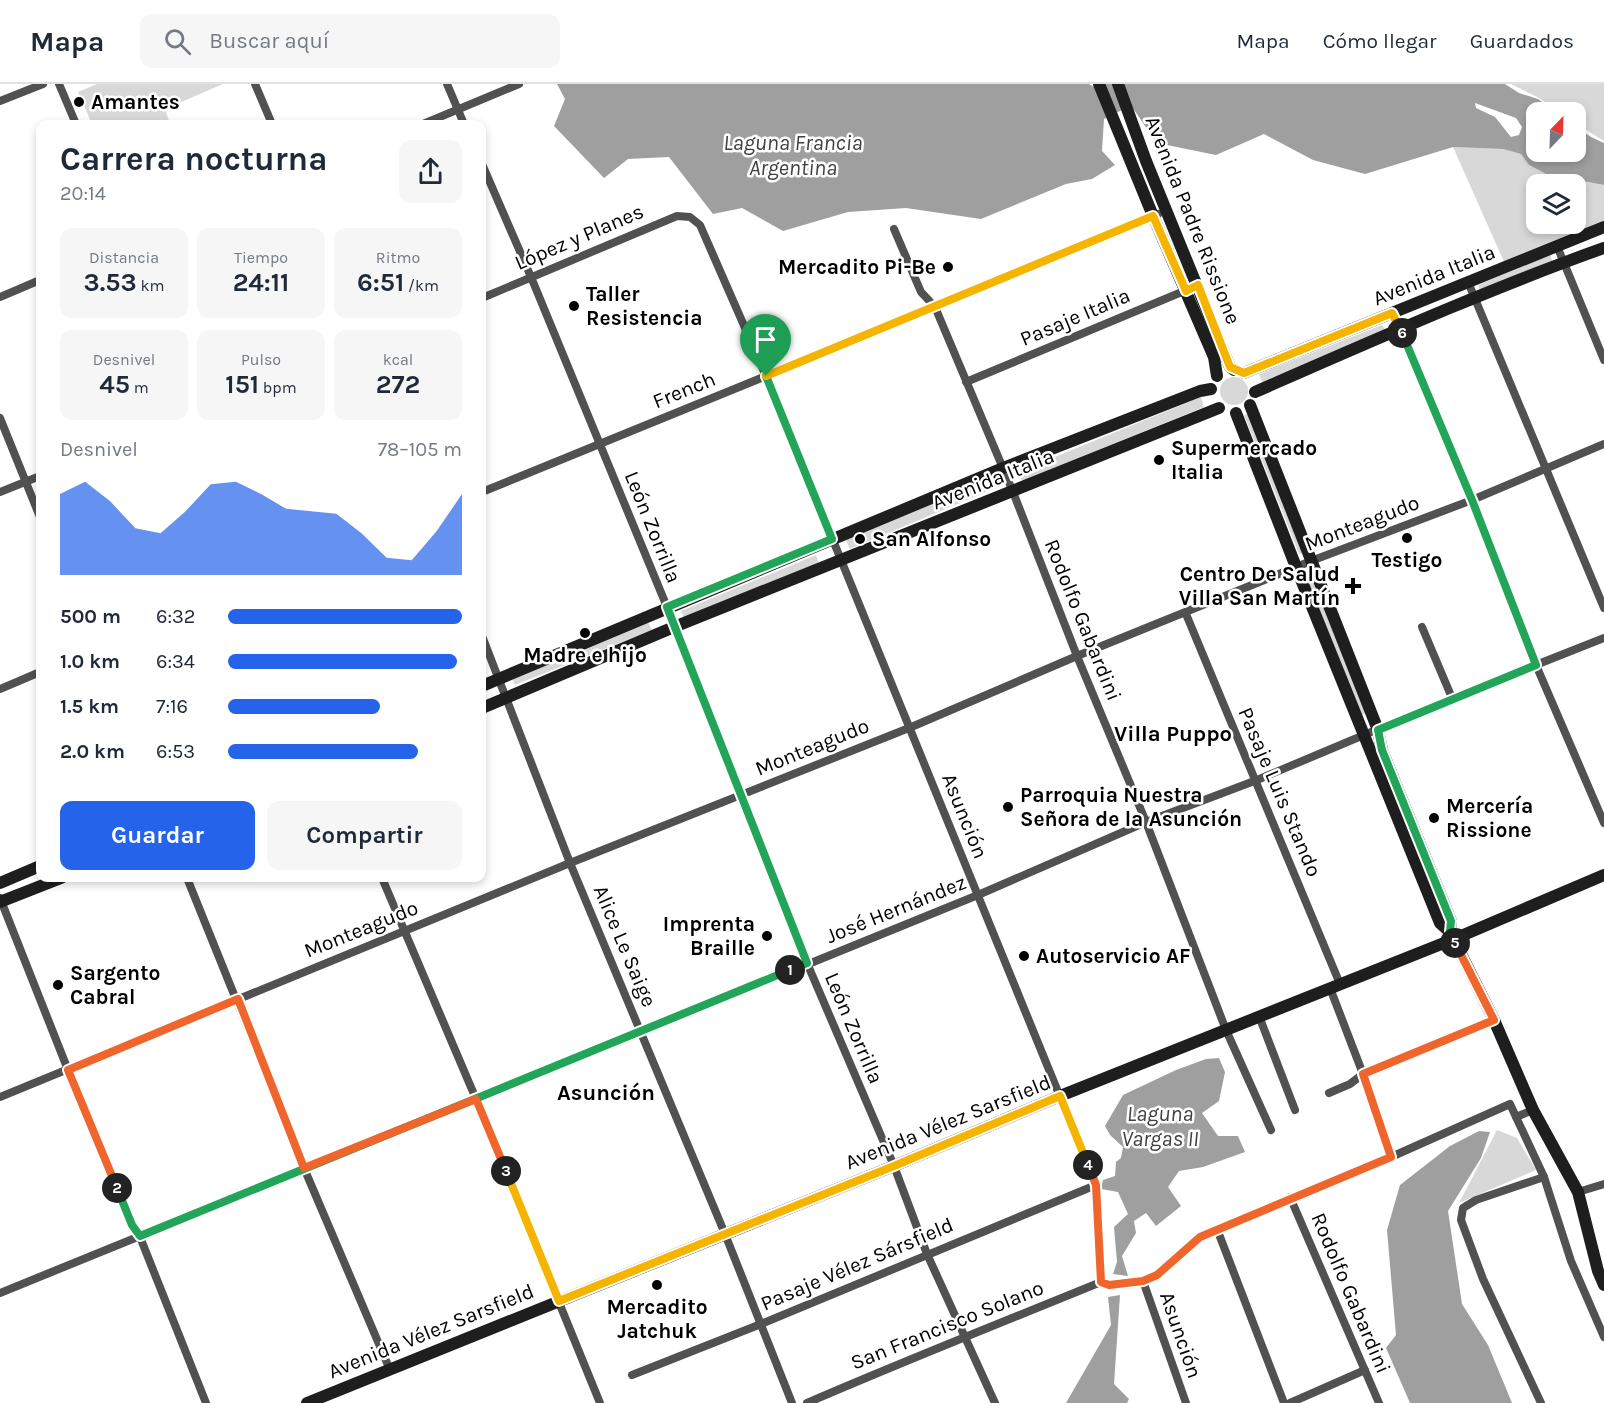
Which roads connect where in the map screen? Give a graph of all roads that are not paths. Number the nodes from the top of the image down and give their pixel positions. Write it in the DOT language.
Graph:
graph roads {
  1 [pos="43,84"];
  2 [pos="59,84"];
  3 [pos="255,84"];
  4 [pos="447,84"];
  5 [pos="519,84"];
  6 [pos="1118,84"];
  7 [pos="1099,85"];
  8 [pos="0,101"];
  9 [pos="458,110"];
  10 [pos="74,120"];
  11 [pos="270,120"];
  12 [pos="433,120"];
  13 [pos="462,120"];
  14 [pos="486,173"];
  15 [pos="1166,210"];
  16 [pos="1153,216"];
  17 [pos="690,217"];
  18 [pos="1604,227"];
  19 [pos="894,229"];
  20 [pos="1557,246"];
  21 [pos="1604,248"];
  22 [pos="1563,263"];
  23 [pos="531,277"];
  24 [pos="36,282"];
  25 [pos="1468,282"];
  26 [pos="1198,285"];
  27 [pos="1186,291"];
  28 [pos="486,296"];
  29 [pos="0,297"];
  30 [pos="1476,299"];
  31 [pos="935,307"];
  32 [pos="1392,313"];
  33 [pos="1400,329"];
  34 [pos="1604,360"];
  35 [pos="1239,371"];
  36 [pos="766,376"];
  37 [pos="1217,376"];
  38 [pos="966,382"];
  39 [pos="1211,389"];
  40 [pos="1255,392"];
  41 [pos="1250,405"];
  42 [pos="1219,408"];
  43 [pos="1236,413"];
  44 [pos="0,418"];
  45 [pos="599,444"];
  46 [pos="1604,444"];
  47 [pos="1003,468"];
  48 [pos="1545,469"];
  49 [pos="36,478"];
  50 [pos="26,482"];
  51 [pos="486,490"];
  52 [pos="0,492"];
  53 [pos="1013,492"];
  54 [pos="1472,500"];
  55 [pos="36,507"];
  56 [pos="832,539"];
  57 [pos="841,561"];
  58 [pos="1311,561"];
  59 [pos="1296,567"];
  60 [pos="667,607"];
  61 [pos="1604,608"];
  62 [pos="1186,614"];
  63 [pos="674,627"];
  64 [pos="1422,627"];
  65 [pos="1604,638"];
  66 [pos="486,647"];
  67 [pos="1077,656"];
  68 [pos="1536,665"];
  69 [pos="36,674"];
  70 [pos="498,679"];
  71 [pos="486,684"];
  72 [pos="0,689"];
  73 [pos="506,698"];
  74 [pos="1452,698"];
  75 [pos="486,706"];
  76 [pos="909,728"];
  77 [pos="1378,730"];
  78 [pos="1364,736"];
  79 [pos="1257,780"];
  80 [pos="741,794"];
  81 [pos="1146,822"];
  82 [pos="1604,823"];
  83 [pos="570,863"];
  84 [pos="36,868"];
  85 [pos="1604,875"];
  86 [pos="50,882"];
  87 [pos="188,882"];
  88 [pos="384,882"];
  89 [pos="0,883"];
  90 [pos="978,896"];
  91 [pos="1,900"];
  92 [pos="404,932"];
  93 [pos="1452,936"];
  94 [pos="807,963"];
  95 [pos="1335,986"];
  96 [pos="238,999"];
  97 [pos="1259,1016"];
  98 [pos="1494,1020"];
  99 [pos="1226,1030"];
  100 [pos="641,1031"];
  101 [pos="68,1070"];
  102 [pos="1363,1074"];
  103 [pos="1329,1093"];
  104 [pos="1060,1096"];
  105 [pos="0,1097"];
  106 [pos="476,1099"];
  107 [pos="1295,1110"];
  108 [pos="1533,1110"];
  109 [pos="1516,1117"];
  110 [pos="1270,1130"];
  111 [pos="1391,1157"];
  112 [pos="894,1166"];
  113 [pos="304,1168"];
  114 [pos="1544,1177"];
  115 [pos="1604,1184"];
  116 [pos="1096,1185"];
  117 [pos="1578,1192"];
  118 [pos="1290,1197"];
  119 [pos="1217,1229"];
  120 [pos="724,1234"];
  121 [pos="140,1236"];
  122 [pos="927,1254"];
  123 [pos="1143,1281"];
  124 [pos="1101,1282"];
  125 [pos="1604,1285"];
  126 [pos="0,1293"];
  127 [pos="559,1301"];
  128 [pos="761,1324"];
  129 [pos="1604,1337"];
  130 [pos="965,1338"];
  131 [pos="390,1370"];
  132 [pos="1365,1370"];
  133 [pos="632,1375"];
  134 [pos="206,1403"];
  135 [pos="307,1403"];
  136 [pos="600,1403"];
  137 [pos="792,1403"];
  138 [pos="807,1403"];
  139 [pos="995,1403"];
  140 [pos="1186,1403"];
  141 [pos="1284,1403"];
  142 [pos="1290,1403"];
  143 [pos="1379,1403"];
  144 [pos="1541,1403"];
  1 -- 8 [label="street"];
  2 -- 10 [label="street"];
  3 -- 11 [label="street"];
  4 -- 9 [label="street"];
  5 -- 9 [label="street"];
  6 -- 15 [label="main road, Avenida Padre Rissione"];
  7 -- 16 [label="main road, Avenida Padre Rissione"];
  9 -- 12 [label="street"];
  9 -- 13 [label="street"];
  14 -- 23 [label="street, León Zorrilla"];
  15 -- 16 [label="street, French"];
  15 -- 26 [label="main road, Avenida Padre Rissione"];
  16 -- 27 [label="main road, Avenida Padre Rissione"];
  16 -- 31 [label="street, French"];
  17 -- 23 [label="street, López y Planes"];
  17 -- 36 [label="street, Asunción"];
  18 -- 20 [label="main road, Avenida Italia"];
  19 -- 31 [label="street, Rodolfo Gabardini"];
  20 -- 22 [label="street"];
  20 -- 25 [label="main road, Avenida Italia"];
  21 -- 22 [label="main road, Avenida Italia"];
  22 -- 30 [label="main road, Avenida Italia"];
  22 -- 34 [label="street"];
  23 -- 28 [label="street, López y Planes"];
  23 -- 45 [label="street, León Zorrilla"];
  24 -- 29 [label="street"];
  25 -- 30 [label="street"];
  25 -- 32 [label="main road, Avenida Italia"];
  26 -- 27 [label="street, Pasaje Italia"];
  26 -- 35 [label="main road, Avenida Padre Rissione"];
  27 -- 37 [label="main road, Avenida Padre Rissione"];
  27 -- 38 [label="street, Pasaje Italia"];
  30 -- 33 [label="main road, Avenida Italia"];
  30 -- 48 [label="street"];
  31 -- 36 [label="street, French"];
  31 -- 38 [label="street, Rodolfo Gabardini"];
  32 -- 33 [label="street"];
  32 -- 35 [label="main road, Avenida Italia"];
  33 -- 40 [label="main road, Avenida Italia"];
  33 -- 54 [label="street"];
  35 -- 37 [label="main road"];
  35 -- 40 [label="main road"];
  36 -- 45 [label="street, French"];
  36 -- 56 [label="street, Asunción"];
  37 -- 39 [label="main road"];
  38 -- 47 [label="street, Rodolfo Gabardini"];
  39 -- 42 [label="main road"];
  39 -- 47 [label="main road, Avenida Italia"];
  40 -- 41 [label="main road"];
  41 -- 43 [label="main road"];
  41 -- 58 [label="main road"];
  42 -- 43 [label="main road"];
  42 -- 53 [label="main road, Avenida Italia"];
  43 -- 59 [label="main road"];
  44 -- 50 [label="street"];
  45 -- 51 [label="street, French"];
  45 -- 60 [label="street, León Zorrilla"];
  46 -- 48 [label="street, Monteagudo"];
  47 -- 53 [label="street, Rodolfo Gabardini"];
  47 -- 56 [label="main road, Avenida Italia"];
  48 -- 54 [label="street, Monteagudo"];
  48 -- 61 [label="street"];
  49 -- 50 [label="street"];
  50 -- 52 [label="street"];
  50 -- 55 [label="street"];
  53 -- 57 [label="main road, Avenida Italia"];
  53 -- 67 [label="street, Rodolfo Gabardini"];
  54 -- 58 [label="street, Monteagudo"];
  54 -- 68 [label="street"];
  56 -- 57 [label="street, Asunción"];
  56 -- 60 [label="main road, Avenida Italia"];
  57 -- 63 [label="main road, Avenida Italia"];
  57 -- 76 [label="street, Asunción"];
  58 -- 59 [label="street, Monteagudo"];
  58 -- 77 [label="main road"];
  59 -- 62 [label="street, Monteagudo"];
  59 -- 78 [label="main road"];
  60 -- 63 [label="street, León Zorrilla"];
  60 -- 70 [label="main road, Avenida Italia"];
  62 -- 67 [label="street, Monteagudo"];
  62 -- 79 [label="street, Pasaje Luis Stando"];
  63 -- 73 [label="main road, Avenida Italia"];
  63 -- 80 [label="street, León Zorrilla"];
  64 -- 74 [label="street"];
  65 -- 68 [label="street, José Hernández"];
  66 -- 70 [label="street, Alice Le Saige"];
  67 -- 76 [label="street, Monteagudo"];
  67 -- 81 [label="street, Rodolfo Gabardini"];
  68 -- 74 [label="street, José Hernández"];
  68 -- 82 [label="street"];
  69 -- 72 [label="street"];
  70 -- 71 [label="main road, Avenida Italia"];
  70 -- 73 [label="street, Alice Le Saige"];
  73 -- 75 [label="main road, Avenida Italia"];
  73 -- 83 [label="street, Alice Le Saige"];
  74 -- 77 [label="street, José Hernández"];
  76 -- 80 [label="street, Monteagudo"];
  76 -- 90 [label="street, Asunción"];
  77 -- 78 [label="street, José Hernández"];
  77 -- 93 [label="main road"];
  78 -- 79 [label="street, José Hernández"];
  78 -- 93 [label="main road"];
  79 -- 81 [label="street, José Hernández"];
  79 -- 95 [label="street, Pasaje Luis Stando"];
  80 -- 83 [label="street, Monteagudo"];
  80 -- 94 [label="street, León Zorrilla"];
  81 -- 90 [label="street, José Hernández"];
  81 -- 99 [label="street, Rodolfo Gabardini"];
  83 -- 92 [label="street, Monteagudo"];
  83 -- 100 [label="street, Alice Le Saige"];
  84 -- 89 [label="main road"];
  85 -- 93 [label="main road, Avenida Vélez Sarsfield"];
  86 -- 91 [label="main road"];
  87 -- 96 [label="street"];
  88 -- 92 [label="street"];
  90 -- 94 [label="street, José Hernández"];
  90 -- 104 [label="street, Asunción"];
  91 -- 101 [label="street"];
  92 -- 96 [label="street, Monteagudo"];
  92 -- 106 [label="street"];
  93 -- 95 [label="main road, Avenida Vélez Sarsfield"];
  93 -- 98 [label="main road"];
  94 -- 100 [label="street, José Hernández"];
  94 -- 112 [label="street, León Zorrilla"];
  95 -- 97 [label="main road, Avenida Vélez Sarsfield"];
  95 -- 102 [label="street, Pasaje Luis Stando"];
  96 -- 101 [label="street, Monteagudo"];
  96 -- 113 [label="street"];
  97 -- 99 [label="main road, Avenida Vélez Sarsfield"];
  97 -- 107 [label="street"];
  98 -- 102 [label="street"];
  98 -- 108 [label="main road"];
  99 -- 104 [label="main road, Avenida Vélez Sarsfield"];
  99 -- 110 [label="street, Rodolfo Gabardini"];
  100 -- 106 [label="street, José Hernández"];
  100 -- 120 [label="street, Alice Le Saige"];
  101 -- 105 [label="street, Monteagudo"];
  101 -- 121 [label="street"];
  102 -- 103 [label="street"];
  102 -- 111 [label="street, Pasaje Luis Stando"];
  104 -- 112 [label="main road, Avenida Vélez Sarsfield"];
  104 -- 116 [label="street, Asunción"];
  106 -- 113 [label="street, José Hernández"];
  106 -- 127 [label="street"];
  108 -- 109 [label="street"];
  108 -- 117 [label="main road"];
  109 -- 111 [label="street"];
  109 -- 114 [label="street"];
  111 -- 118 [label="street"];
  112 -- 120 [label="main road, Avenida Vélez Sarsfield"];
  112 -- 122 [label="street, León Zorrilla"];
  113 -- 121 [label="street, José Hernández"];
  113 -- 131 [label="street"];
  114 -- 129 [label="street"];
  114 -- 144 [label="street"];
  115 -- 117 [label="street"];
  116 -- 122 [label="street, Pasaje Vélez Sársfield"];
  116 -- 124 [label="street, Asunción"];
  117 -- 125 [label="main road"];
  118 -- 119 [label="street"];
  118 -- 132 [label="street, Rodolfo Gabardini"];
  119 -- 123 [label="street"];
  119 -- 141 [label="street"];
  120 -- 127 [label="main road, Avenida Vélez Sarsfield"];
  120 -- 128 [label="street, Alice Le Saige"];
  121 -- 126 [label="street, José Hernández"];
  121 -- 134 [label="street"];
  122 -- 128 [label="street, Pasaje Vélez Sársfield"];
  122 -- 130 [label="street, León Zorrilla"];
  123 -- 124 [label="street, Asunción"];
  123 -- 140 [label="street, Asunción"];
  124 -- 130 [label="street, San Francisco Solano"];
  127 -- 131 [label="main road, Avenida Vélez Sarsfield"];
  127 -- 136 [label="street"];
  128 -- 133 [label="street, Pasaje Vélez Sársfield"];
  128 -- 137 [label="street, Alice Le Saige"];
  130 -- 138 [label="street, San Francisco Solano"];
  130 -- 139 [label="street, León Zorrilla"];
  131 -- 135 [label="main road, Avenida Vélez Sarsfield"];
  132 -- 142 [label="street"];
  132 -- 143 [label="street, Rodolfo Gabardini"];
}
